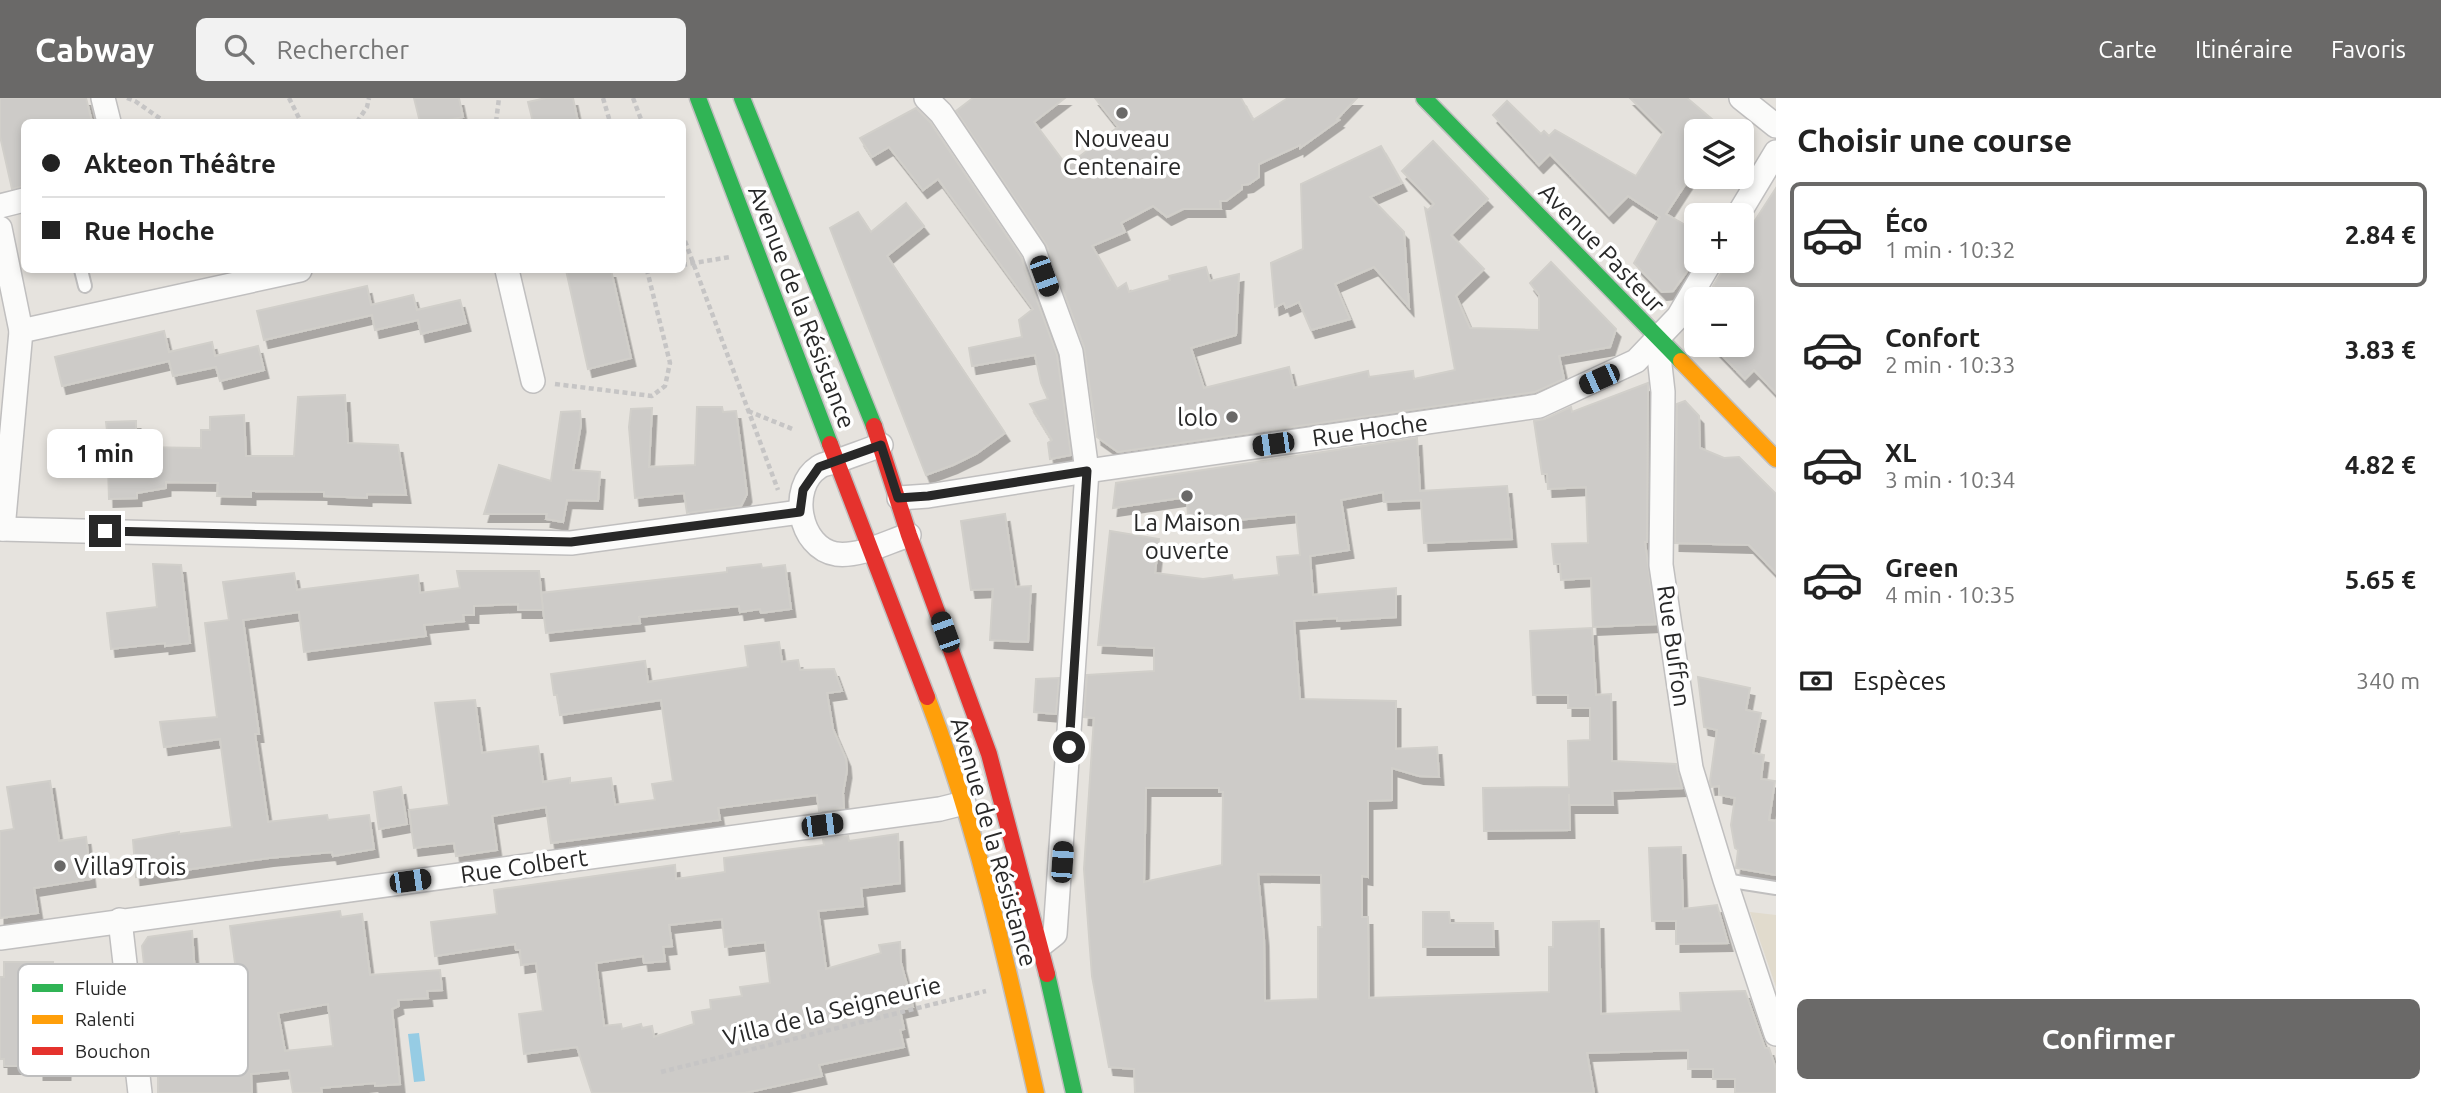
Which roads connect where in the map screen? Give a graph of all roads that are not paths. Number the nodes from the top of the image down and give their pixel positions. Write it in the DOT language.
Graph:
graph roads {
  1 [pos="103,98"];
  2 [pos="698,98"];
  3 [pos="742,98"];
  4 [pos="926,98"];
  5 [pos="1424,98"];
  6 [pos="1741,98"];
  7 [pos="108,119"];
  8 [pos="1776,126"];
  9 [pos="1776,152"];
  10 [pos="21,201"];
  11 [pos="1745,203"];
  12 [pos="0,206"];
  13 [pos="0,228"];
  14 [pos="82,273"];
  15 [pos="286,273"];
  16 [pos="508,273"];
  17 [pos="1704,273"];
  18 [pos="85,286"];
  19 [pos="22,331"];
  20 [pos="1657,338"];
  21 [pos="533,381"];
  22 [pos="881,445"];
  23 [pos="1776,459"];
  24 [pos="836,461"];
  25 [pos="1087,471"];
  26 [pos="898,498"];
  27 [pos="793,513"];
  28 [pos="1,529"];
  29 [pos="909,535"];
  30 [pos="870,548"];
  31 [pos="964,803"];
  32 [pos="1725,880"];
  33 [pos="1776,888"];
  34 [pos="120,920"];
  35 [pos="0,938"];
  36 [pos="1048,939"];
  37 [pos="125,964"];
  38 [pos="1776,1034"];
  39 [pos="1037,1093"];
  40 [pos="1074,1093"];
  1 -- 7 [label="street"];
  2 -- 24 [label="main road, Avenue de la Résistance"];
  3 -- 22 [label="main road, Avenue de la Résistance"];
  4 -- 25 [label="street"];
  5 -- 20 [label="main road, Avenue Pasteur"];
  6 -- 8 [label="street"];
  9 -- 11 [label="street"];
  10 -- 12 [label="street"];
  13 -- 19 [label="street"];
  14 -- 18 [label="lane"];
  15 -- 19 [label="street"];
  16 -- 21 [label="street"];
  17 -- 20 [label="street"];
  19 -- 28 [label="street"];
  20 -- 23 [label="main road, Avenue Pasteur"];
  20 -- 25 [label="street, Rue Hoche"];
  20 -- 32 [label="street, Rue Buffon"];
  22 -- 24 [label="street"];
  22 -- 26 [label="main road, Avenue de la Résistance"];
  24 -- 27 [label="street"];
  24 -- 30 [label="main road, Avenue de la Résistance"];
  25 -- 26 [label="street, Rue Hoche"];
  25 -- 36 [label="street"];
  26 -- 29 [label="main road, Avenue de la Résistance"];
  27 -- 28 [label="street"];
  27 -- 30 [label="street"];
  29 -- 30 [label="street"];
  29 -- 36 [label="main road, Avenue de la Résistance"];
  30 -- 31 [label="main road, Avenue de la Résistance"];
  31 -- 34 [label="street, Rue Colbert"];
  31 -- 39 [label="main road, Avenue de la Résistance"];
  32 -- 33 [label="lane"];
  32 -- 38 [label="street, Rue Buffon"];
  34 -- 35 [label="street, Rue Colbert"];
  34 -- 37 [label="street"];
  36 -- 40 [label="main road, Avenue de la Résistance"];
}
